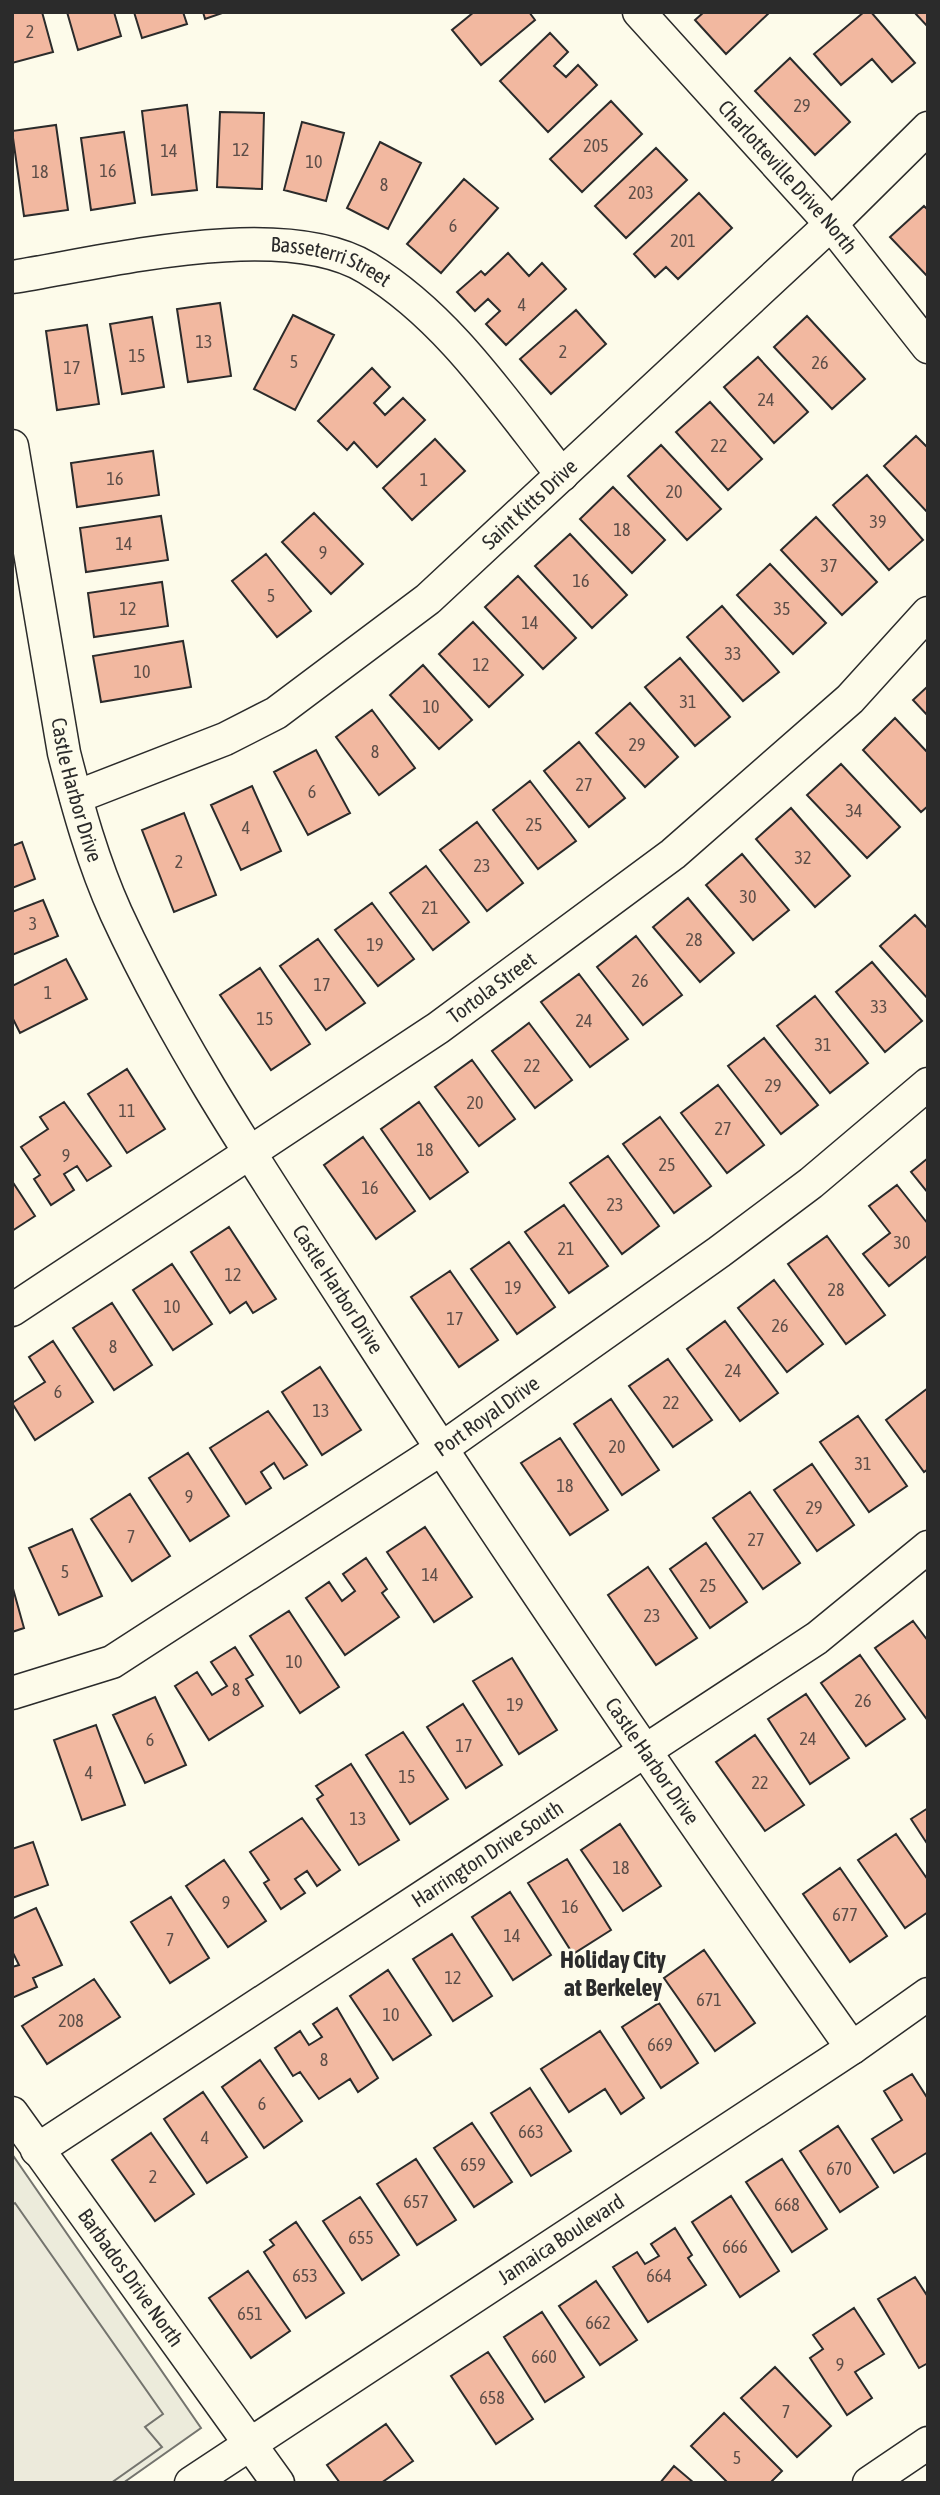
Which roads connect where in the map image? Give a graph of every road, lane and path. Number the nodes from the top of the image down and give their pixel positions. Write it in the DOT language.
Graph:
graph roads {
  1 [pos="639,12"];
  2 [pos="928,128"];
  3 [pos="831,224"];
  4 [pos="12,277"];
  5 [pos="928,347"];
  6 [pos="12,446"];
  7 [pos="562,475"];
  8 [pos="928,613"];
  9 [pos="76,797"];
  10 [pos="928,1084"];
  11 [pos="250,1152"];
  12 [pos="12,1310"];
  13 [pos="441,1450"];
  14 [pos="928,1546"];
  15 [pos="12,1693"];
  16 [pos="643,1752"];
  17 [pos="928,1994"];
  18 [pos="852,2049"];
  19 [pos="12,2113"];
  20 [pos="37,2150"];
  21 [pos="928,2443"];
  22 [pos="247,2444"];
  23 [pos="191,2483"];
  24 [pos="278,2483"];
  25 [pos="869,2483"];
  1 -- 3 [label="street, Charlotteville Drive North"];
  2 -- 3 [label="street, Saint Kitts Drive"];
  3 -- 5 [label="street, Charlotteville Drive North"];
  3 -- 7 [label="street, Saint Kitts Drive"];
  4 -- 7 [label="street, Basseterri Street"];
  6 -- 9 [label="street, Castle Harbor Drive"];
  7 -- 9 [label="street, Saint Kitts Drive"];
  8 -- 11 [label="street, Tortola Street"];
  9 -- 11 [label="street, Castle Harbor Drive"];
  10 -- 13 [label="street, Port Royal Drive"];
  11 -- 12 [label="street, Tortola Street"];
  11 -- 13 [label="street, Castle Harbor Drive"];
  13 -- 15 [label="street, Port Royal Drive"];
  13 -- 16 [label="street, Castle Harbor Drive"];
  14 -- 16 [label="street, Harrington Drive South"];
  16 -- 18 [label="street, Castle Harbor Drive"];
  16 -- 20 [label="street, Harrington Drive South"];
  17 -- 18 [label="street, Jamaica Boulevard"];
  18 -- 22 [label="street, Jamaica Boulevard"];
  19 -- 20 [label="street, Barbados Drive North"];
  20 -- 22 [label="street, Barbados Drive North"];
  21 -- 25 [label="street"];
  22 -- 23 [label="street, Jamaica Boulevard"];
  22 -- 24 [label="street, Barbados Drive North"];
}
